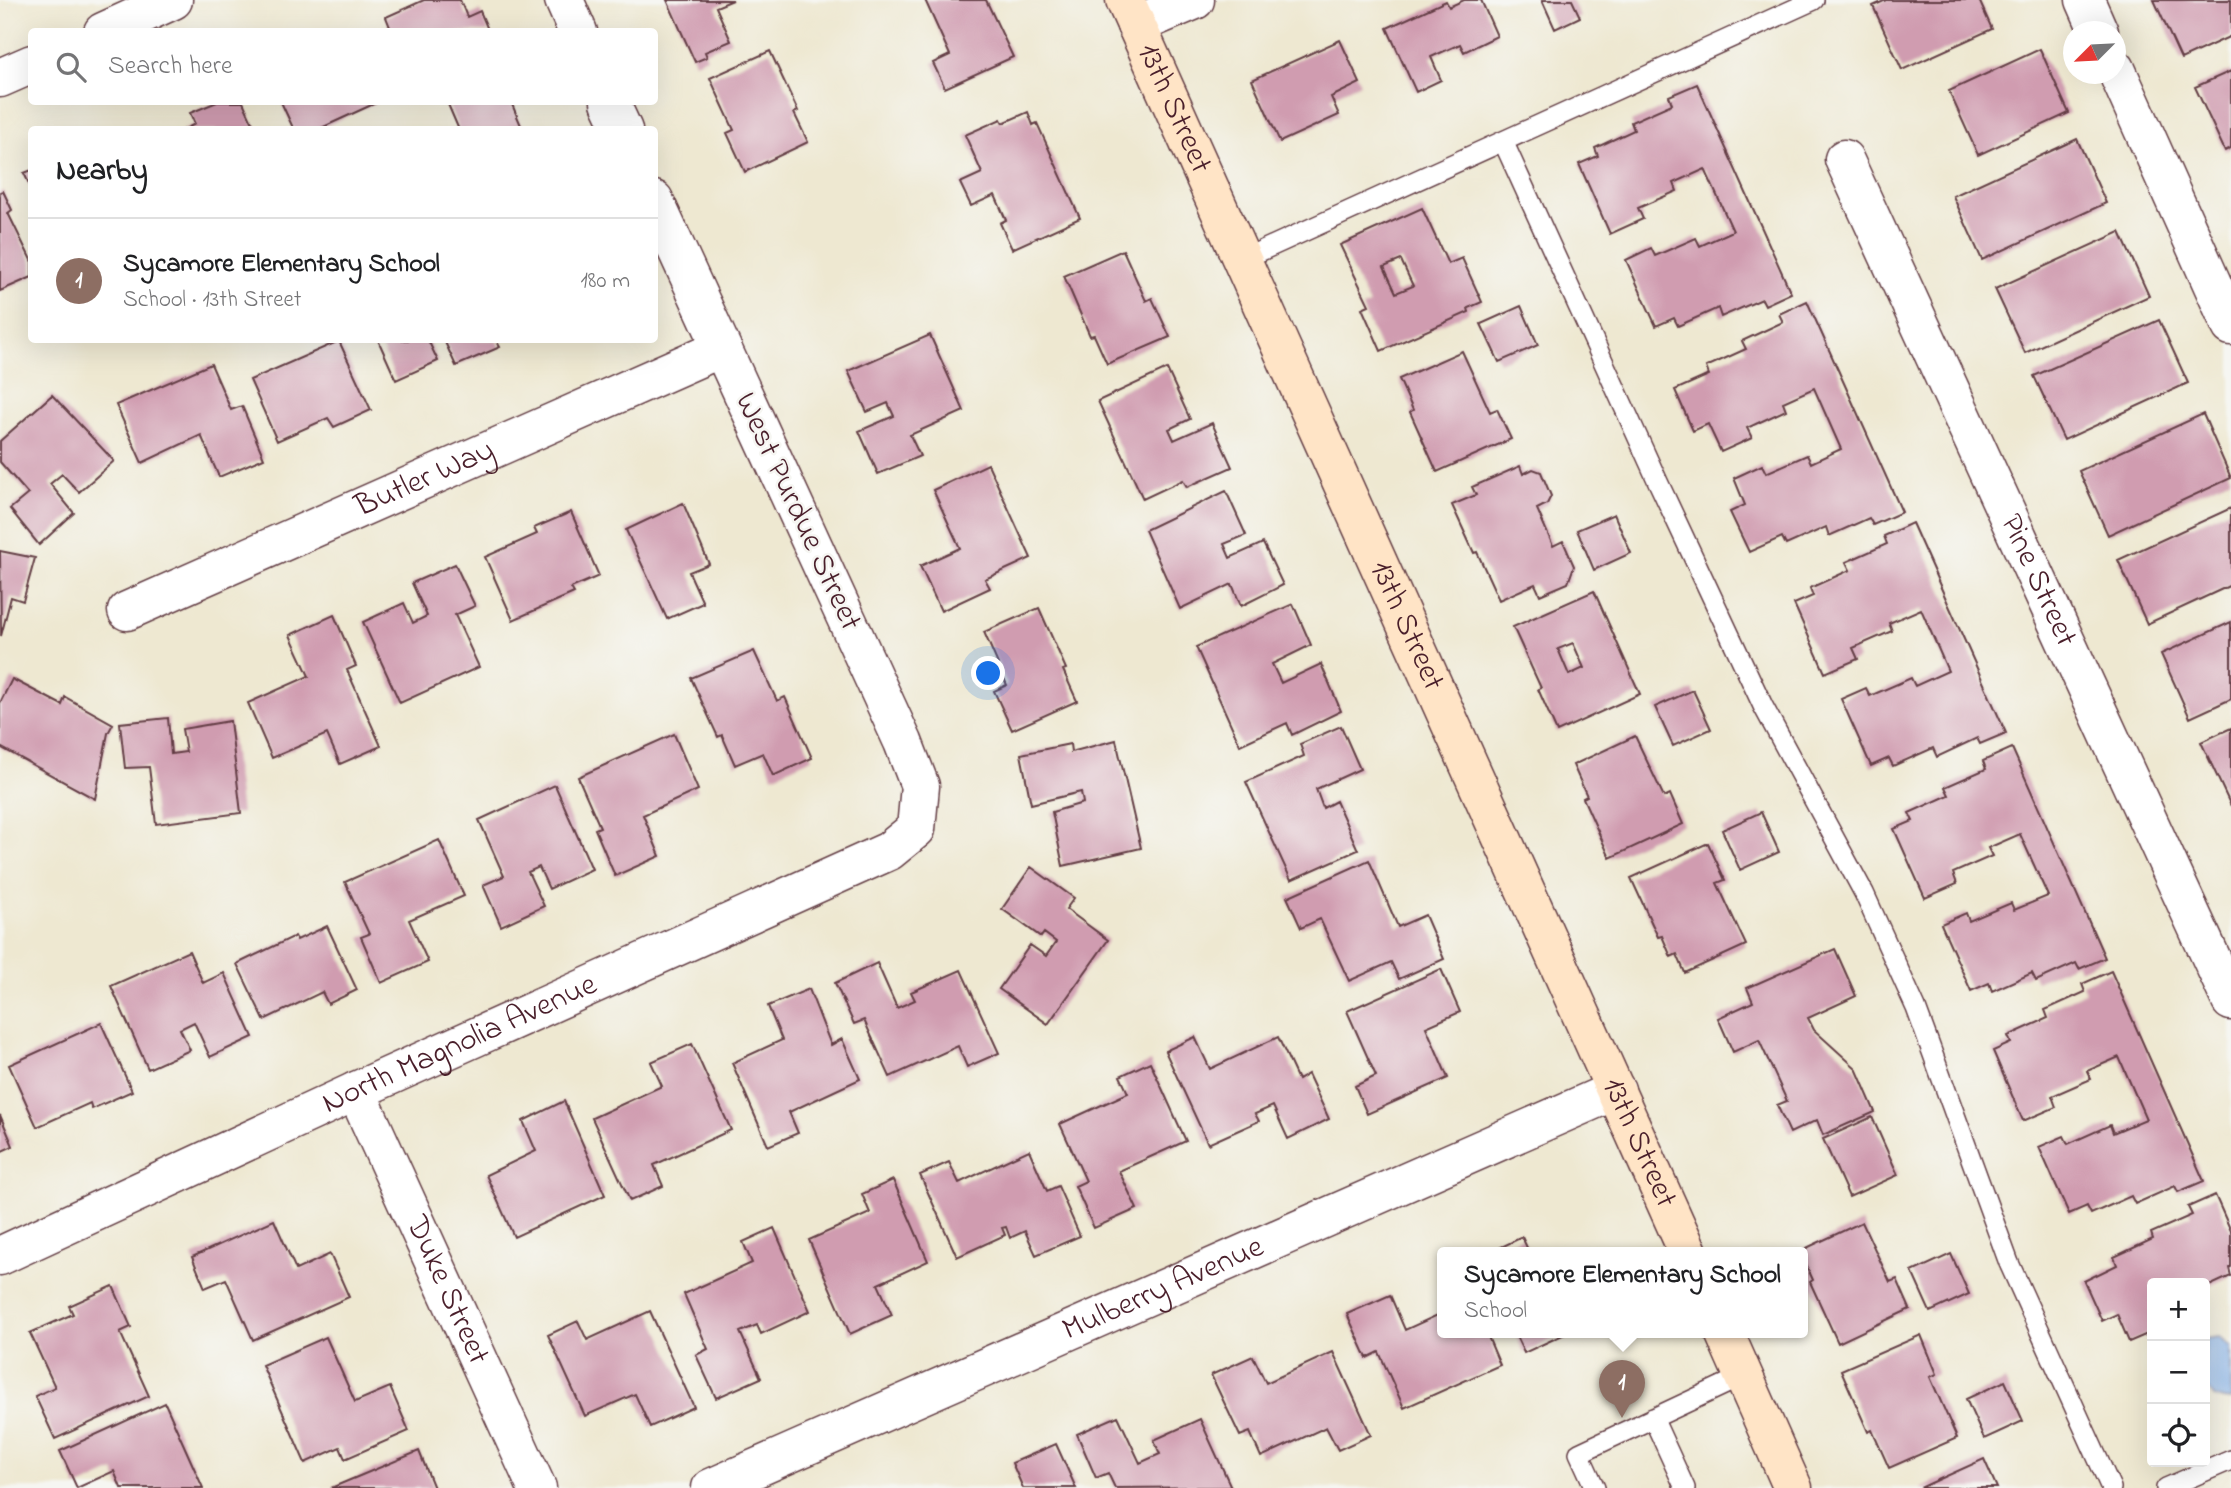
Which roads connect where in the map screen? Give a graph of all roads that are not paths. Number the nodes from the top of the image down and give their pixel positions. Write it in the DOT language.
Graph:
graph roads {
  1 [pos="173,0"];
  2 [pos="564,0"];
  3 [pos="1195,0"];
  4 [pos="1814,0"];
  5 [pos="2085,0"];
  6 [pos="1131,13"];
  7 [pos="2094,21"];
  8 [pos="112,28"];
  9 [pos="576,28"];
  10 [pos="28,66"];
  11 [pos="0,78"];
  12 [pos="2123,84"];
  13 [pos="611,105"];
  14 [pos="621,126"];
  15 [pos="1503,141"];
  16 [pos="1844,159"];
  17 [pos="658,209"];
  18 [pos="1241,261"];
  19 [pos="2231,326"];
  20 [pos="721,348"];
  21 [pos="127,611"];
  22 [pos="916,829"];
  23 [pos="2231,1001"];
  24 [pos="1616,1090"];
  25 [pos="356,1091"];
  26 [pos="1686,1247"];
  27 [pos="0,1256"];
  28 [pos="1727,1338"];
  29 [pos="1743,1376"];
  30 [pos="1653,1418"];
  31 [pos="2231,1460"];
  32 [pos="537,1488"];
  33 [pos="711,1488"];
  34 [pos="1595,1488"];
  35 [pos="1685,1488"];
  36 [pos="1793,1488"];
  37 [pos="2111,1488"];
  38 [pos="2166,1488"];
  1 -- 8 [label="street"];
  2 -- 9 [label="street"];
  3 -- 6 [label="street"];
  4 -- 15 [label="lane"];
  5 -- 7 [label="street"];
  6 -- 18 [label="street, 13th Street"];
  10 -- 11 [label="street"];
  12 -- 19 [label="street"];
  13 -- 14 [label="street"];
  15 -- 18 [label="lane"];
  15 -- 37 [label="lane"];
  16 -- 23 [label="street, Pine Street"];
  17 -- 20 [label="street, West Purdue Street"];
  18 -- 24 [label="street, 13th Street"];
  20 -- 21 [label="street, Butler Way"];
  20 -- 22 [label="street, West Purdue Street"];
  22 -- 25 [label="street, North Magnolia Avenue"];
  24 -- 26 [label="street, 13th Street"];
  24 -- 33 [label="street, Mulberry Avenue"];
  25 -- 27 [label="street, North Magnolia Avenue"];
  25 -- 32 [label="street, Duke Street"];
  28 -- 29 [label="street"];
  29 -- 30 [label="lane"];
  29 -- 36 [label="street"];
  30 -- 34 [label="lane"];
  30 -- 35 [label="lane"];
  31 -- 38 [label="lane"];
}
